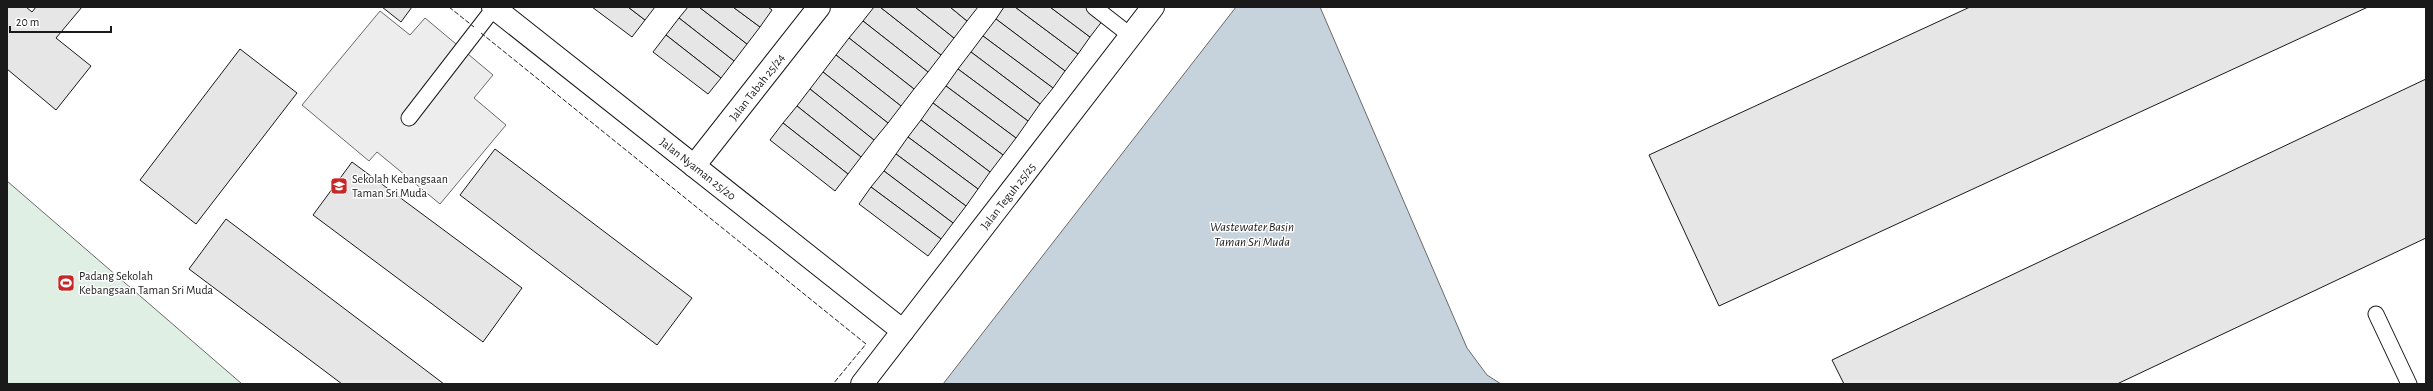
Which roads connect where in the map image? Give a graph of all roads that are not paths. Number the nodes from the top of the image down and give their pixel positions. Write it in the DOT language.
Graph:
graph roads {
  1 [pos="494,7"];
  2 [pos="819,7"];
  3 [pos="1094,7"];
  4 [pos="1153,7"];
  5 [pos="1131,36"];
  6 [pos="409,118"];
  7 [pos="694,166"];
  8 [pos="2376,314"];
  9 [pos="903,331"];
  10 [pos="862,384"];
  11 [pos="2409,384"];
  1 -- 6 [label="lane"];
  1 -- 7 [label="street, Jalan Nyaman 25/20"];
  2 -- 7 [label="street, Jalan Tabah 25/24"];
  3 -- 5 [label="lane"];
  4 -- 5 [label="street, Jalan Teguh 25/25"];
  5 -- 9 [label="street, Jalan Teguh 25/25"];
  7 -- 9 [label="street, Jalan Nyaman 25/20"];
  8 -- 11 [label="lane"];
  9 -- 10 [label="street, Jalan Teguh 25/25"];
}
